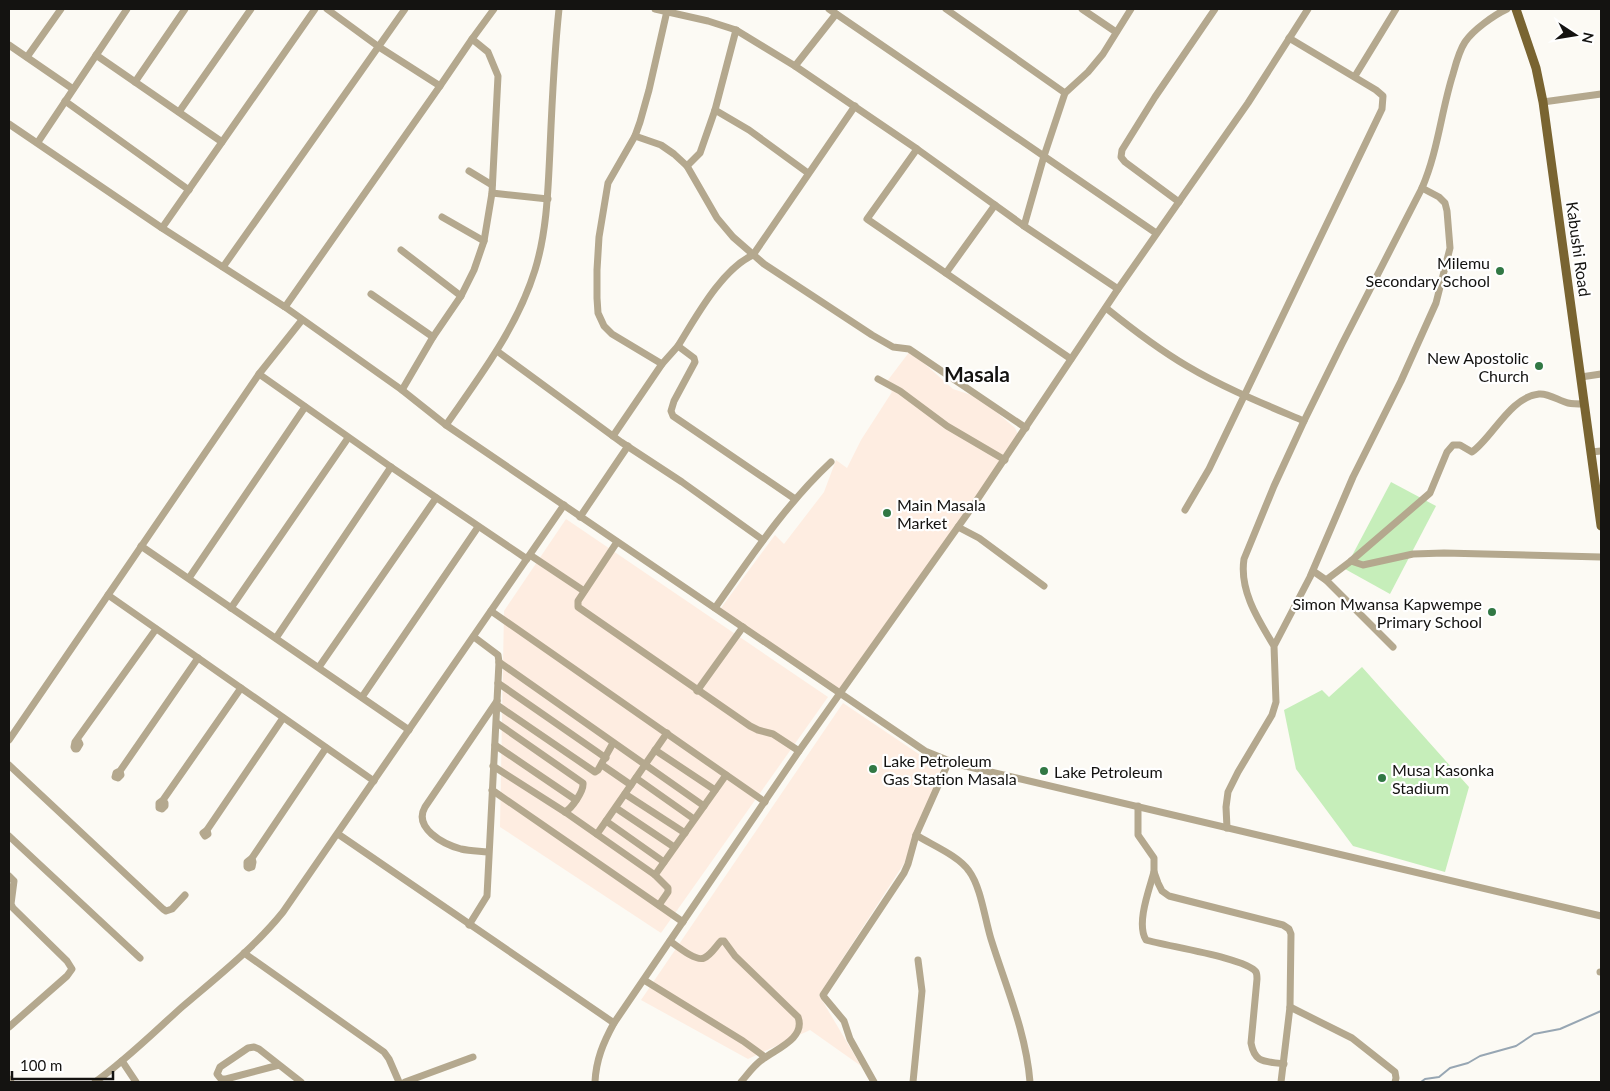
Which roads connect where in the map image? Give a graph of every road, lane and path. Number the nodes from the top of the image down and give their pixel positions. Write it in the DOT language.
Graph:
graph roads {
  1 [pos="61,9"];
  2 [pos="127,9"];
  3 [pos="185,9"];
  4 [pos="251,9"];
  5 [pos="315,9"];
  6 [pos="327,9"];
  7 [pos="405,9"];
  8 [pos="494,9"];
  9 [pos="559,9"];
  10 [pos="656,9"];
  11 [pos="829,9"];
  12 [pos="946,9"];
  13 [pos="1082,9"];
  14 [pos="1131,9"];
  15 [pos="1215,9"];
  16 [pos="1308,9"];
  17 [pos="1396,9"];
  18 [pos="1507,9"];
  19 [pos="1516,9"];
  20 [pos="667,12"];
  21 [pos="836,14"];
  22 [pos="736,30"];
  23 [pos="1116,32"];
  24 [pos="1289,38"];
  25 [pos="472,39"];
  26 [pos="9,45"];
  27 [pos="379,48"];
  28 [pos="96,55"];
  29 [pos="27,57"];
  30 [pos="795,66"];
  31 [pos="1355,76"];
  32 [pos="135,82"];
  33 [pos="440,86"];
  34 [pos="73,89"];
  35 [pos="1065,93"];
  36 [pos="1601,94"];
  37 [pos="65,101"];
  38 [pos="1543,102"];
  39 [pos="855,106"];
  40 [pos="715,110"];
  41 [pos="179,112"];
  42 [pos="9,124"];
  43 [pos="635,136"];
  44 [pos="38,142"];
  45 [pos="222,142"];
  46 [pos="917,149"];
  47 [pos="1044,156"];
  48 [pos="687,166"];
  49 [pos="468,171"];
  50 [pos="808,173"];
  51 [pos="492,185"];
  52 [pos="1422,188"];
  53 [pos="189,190"];
  54 [pos="492,193"];
  55 [pos="548,199"];
  56 [pos="1179,202"];
  57 [pos="995,205"];
  58 [pos="442,217"];
  59 [pos="1024,226"];
  60 [pos="162,228"];
  61 [pos="1156,233"];
  62 [pos="484,241"];
  63 [pos="401,250"];
  64 [pos="753,254"];
  65 [pos="223,267"];
  66 [pos="946,273"];
  67 [pos="1118,289"];
  68 [pos="371,294"];
  69 [pos="461,296"];
  70 [pos="285,307"];
  71 [pos="1106,308"];
  72 [pos="302,320"];
  73 [pos="433,337"];
  74 [pos="678,346"];
  75 [pos="497,351"];
  76 [pos="1071,359"];
  77 [pos="662,364"];
  78 [pos="259,374"];
  79 [pos="1601,374"];
  80 [pos="1581,377"];
  81 [pos="878,379"];
  82 [pos="402,390"];
  83 [pos="1243,395"];
  84 [pos="1584,404"];
  85 [pos="305,407"];
  86 [pos="1304,421"];
  87 [pos="446,425"];
  88 [pos="1026,428"];
  89 [pos="613,436"];
  90 [pos="348,438"];
  91 [pos="628,446"];
  92 [pos="1601,451"];
  93 [pos="1591,452"];
  94 [pos="1005,460"];
  95 [pos="831,462"];
  96 [pos="391,467"];
  97 [pos="436,498"];
  98 [pos="794,499"];
  99 [pos="564,505"];
  100 [pos="1185,510"];
  101 [pos="580,517"];
  102 [pos="1601,525"];
  103 [pos="478,527"];
  104 [pos="958,527"];
  105 [pos="763,540"];
  106 [pos="617,542"];
  107 [pos="141,546"];
  108 [pos="529,557"];
  109 [pos="1601,557"];
  110 [pos="1351,561"];
  111 [pos="1313,571"];
  112 [pos="189,578"];
  113 [pos="1326,580"];
  114 [pos="1044,586"];
  115 [pos="584,591"];
  116 [pos="108,595"];
  117 [pos="231,608"];
  118 [pos="715,608"];
  119 [pos="492,611"];
  120 [pos="743,627"];
  121 [pos="156,629"];
  122 [pos="474,637"];
  123 [pos="276,638"];
  124 [pos="1274,646"];
  125 [pos="1393,647"];
  126 [pos="198,658"];
  127 [pos="499,662"];
  128 [pos="319,668"];
  129 [pos="498,683"];
  130 [pos="241,688"];
  131 [pos="698,691"];
  132 [pos="841,694"];
  133 [pos="362,697"];
  134 [pos="497,703"];
  135 [pos="284,718"];
  136 [pos="496,723"];
  137 [pos="409,730"];
  138 [pos="667,733"];
  139 [pos="9,740"];
  140 [pos="78,740"];
  141 [pos="613,743"];
  142 [pos="495,745"];
  143 [pos="326,748"];
  144 [pos="655,750"];
  145 [pos="799,751"];
  146 [pos="606,758"];
  147 [pos="949,761"];
  148 [pos="602,765"];
  149 [pos="645,765"];
  150 [pos="493,766"];
  151 [pos="10,768"];
  152 [pos="120,771"];
  153 [pos="726,775"];
  154 [pos="636,778"];
  155 [pos="374,781"];
  156 [pos="631,785"];
  157 [pos="492,790"];
  158 [pos="715,790"];
  159 [pos="625,794"];
  160 [pos="163,800"];
  161 [pos="576,800"];
  162 [pos="764,802"];
  163 [pos="704,806"];
  164 [pos="1138,806"];
  165 [pos="616,808"];
  166 [pos="565,812"];
  167 [pos="694,819"];
  168 [pos="606,822"];
  169 [pos="1227,828"];
  170 [pos="207,830"];
  171 [pos="685,833"];
  172 [pos="338,834"];
  173 [pos="597,834"];
  174 [pos="916,835"];
  175 [pos="9,836"];
  176 [pos="674,847"];
  177 [pos="488,852"];
  178 [pos="252,858"];
  179 [pos="664,862"];
  180 [pos="1154,872"];
  181 [pos="655,875"];
  182 [pos="9,876"];
  183 [pos="185,895"];
  184 [pos="659,905"];
  185 [pos="1601,915"];
  186 [pos="683,922"];
  187 [pos="469,925"];
  188 [pos="670,941"];
  189 [pos="244,953"];
  190 [pos="140,958"];
  191 [pos="918,960"];
  192 [pos="644,980"];
  193 [pos="1290,1007"];
  194 [pos="614,1023"];
  195 [pos="9,1027"];
  196 [pos="473,1058"];
  197 [pos="765,1058"];
  198 [pos="122,1061"];
  199 [pos="279,1064"];
  200 [pos="1284,1064"];
  201 [pos="95,1082"];
  202 [pos="136,1082"];
  203 [pos="301,1082"];
  204 [pos="399,1082"];
  205 [pos="405,1082"];
  206 [pos="596,1082"];
  207 [pos="742,1082"];
  208 [pos="874,1082"];
  209 [pos="913,1082"];
  210 [pos="1030,1082"];
  211 [pos="1281,1082"];
  212 [pos="1395,1082"];
  1 -- 29 [label="street"];
  2 -- 28 [label="street"];
  3 -- 32 [label="street"];
  4 -- 41 [label="street"];
  5 -- 45 [label="street"];
  6 -- 27 [label="street"];
  7 -- 27 [label="street"];
  8 -- 25 [label="street"];
  9 -- 55 [label="street"];
  10 -- 20 [label="street"];
  11 -- 21 [label="street"];
  12 -- 35 [label="street"];
  13 -- 23 [label="street"];
  14 -- 23 [label="street"];
  15 -- 56 [label="street"];
  16 -- 24 [label="street"];
  17 -- 31 [label="street"];
  18 -- 52 [label="street"];
  19 -- 38 [label="main road, Kabushi Road"];
  20 -- 22 [label="street"];
  20 -- 43 [label="street"];
  21 -- 30 [label="street"];
  21 -- 47 [label="street"];
  22 -- 30 [label="street"];
  22 -- 40 [label="street"];
  23 -- 35 [label="street"];
  24 -- 31 [label="street"];
  24 -- 56 [label="street"];
  25 -- 33 [label="street"];
  25 -- 51 [label="street"];
  26 -- 29 [label="street"];
  27 -- 33 [label="street"];
  27 -- 65 [label="street"];
  28 -- 32 [label="street"];
  28 -- 34 [label="street"];
  29 -- 34 [label="street"];
  30 -- 39 [label="street"];
  31 -- 83 [label="street"];
  32 -- 41 [label="street"];
  33 -- 70 [label="street"];
  34 -- 37 [label="street"];
  35 -- 47 [label="street"];
  36 -- 38 [label="street"];
  37 -- 44 [label="street"];
  37 -- 53 [label="street"];
  38 -- 80 [label="main road, Kabushi Road"];
  39 -- 46 [label="street"];
  39 -- 50 [label="street"];
  40 -- 48 [label="street"];
  40 -- 50 [label="street"];
  41 -- 45 [label="street"];
  42 -- 44 [label="street"];
  43 -- 48 [label="street"];
  43 -- 77 [label="street"];
  44 -- 60 [label="street"];
  45 -- 53 [label="street"];
  46 -- 57 [label="street"];
  46 -- 66 [label="street"];
  47 -- 59 [label="street"];
  47 -- 61 [label="street"];
  48 -- 64 [label="street"];
  49 -- 51 [label="street"];
  50 -- 64 [label="street"];
  51 -- 54 [label="street"];
  52 -- 86 [label="street"];
  52 -- 111 [label="street"];
  53 -- 60 [label="street"];
  54 -- 55 [label="street"];
  54 -- 62 [label="street"];
  55 -- 75 [label="street"];
  56 -- 61 [label="street"];
  57 -- 59 [label="street"];
  57 -- 66 [label="street"];
  58 -- 62 [label="street"];
  59 -- 67 [label="street"];
  60 -- 65 [label="street"];
  61 -- 67 [label="street"];
  62 -- 69 [label="street"];
  63 -- 69 [label="street"];
  64 -- 74 [label="street"];
  64 -- 88 [label="street"];
  65 -- 70 [label="street"];
  66 -- 76 [label="street"];
  67 -- 71 [label="street"];
  68 -- 73 [label="street"];
  69 -- 73 [label="street"];
  70 -- 72 [label="street"];
  71 -- 76 [label="street"];
  71 -- 83 [label="street"];
  72 -- 78 [label="street"];
  72 -- 82 [label="street"];
  73 -- 82 [label="street"];
  74 -- 77 [label="street"];
  74 -- 98 [label="street"];
  75 -- 87 [label="street"];
  75 -- 89 [label="street"];
  76 -- 88 [label="street"];
  77 -- 89 [label="street"];
  78 -- 85 [label="street"];
  78 -- 107 [label="street"];
  79 -- 80 [label="street"];
  80 -- 84 [label="main road, Kabushi Road"];
  81 -- 94 [label="street"];
  82 -- 87 [label="street"];
  83 -- 86 [label="street"];
  83 -- 100 [label="street"];
  84 -- 93 [label="main road, Kabushi Road"];
  84 -- 110 [label="street"];
  85 -- 90 [label="street"];
  85 -- 112 [label="street"];
  86 -- 124 [label="street"];
  87 -- 99 [label="street"];
  88 -- 94 [label="street"];
  89 -- 91 [label="street"];
  90 -- 96 [label="street"];
  90 -- 117 [label="street"];
  91 -- 101 [label="street"];
  91 -- 105 [label="street"];
  92 -- 93 [label="street"];
  93 -- 102 [label="main road, Kabushi Road"];
  94 -- 104 [label="street"];
  95 -- 98 [label="street"];
  96 -- 97 [label="street"];
  96 -- 123 [label="street"];
  97 -- 103 [label="street"];
  97 -- 128 [label="street"];
  98 -- 105 [label="street"];
  99 -- 101 [label="street"];
  99 -- 108 [label="street"];
  101 -- 106 [label="street"];
  103 -- 108 [label="street"];
  103 -- 133 [label="street"];
  104 -- 114 [label="street"];
  104 -- 132 [label="street"];
  105 -- 118 [label="street"];
  106 -- 115 [label="street"];
  106 -- 118 [label="street"];
  107 -- 112 [label="street"];
  107 -- 116 [label="street"];
  108 -- 115 [label="street"];
  108 -- 119 [label="street"];
  109 -- 110 [label="street"];
  110 -- 113 [label="street"];
  111 -- 113 [label="street"];
  111 -- 124 [label="street"];
  112 -- 117 [label="street"];
  113 -- 125 [label="street"];
  115 -- 131 [label="street"];
  116 -- 121 [label="street"];
  116 -- 139 [label="street"];
  117 -- 123 [label="street"];
  118 -- 120 [label="street"];
  119 -- 122 [label="street"];
  119 -- 138 [label="street"];
  120 -- 131 [label="street"];
  120 -- 132 [label="street"];
  121 -- 126 [label="street"];
  121 -- 140 [label="street"];
  122 -- 127 [label="street"];
  122 -- 137 [label="street"];
  123 -- 128 [label="street"];
  124 -- 169 [label="street"];
  126 -- 130 [label="street"];
  126 -- 152 [label="street"];
  127 -- 129 [label="street"];
  127 -- 141 [label="street"];
  128 -- 133 [label="street"];
  129 -- 134 [label="street"];
  129 -- 146 [label="street"];
  130 -- 135 [label="street"];
  130 -- 160 [label="street"];
  131 -- 145 [label="street"];
  132 -- 145 [label="street"];
  132 -- 147 [label="street"];
  133 -- 137 [label="street"];
  134 -- 136 [label="street"];
  134 -- 148 [label="street"];
  134 -- 177 [label="street"];
  135 -- 143 [label="street"];
  135 -- 170 [label="street"];
  136 -- 142 [label="street"];
  136 -- 161 [label="street"];
  137 -- 155 [label="street"];
  138 -- 144 [label="street"];
  138 -- 153 [label="street"];
  141 -- 146 [label="street"];
  141 -- 149 [label="street"];
  142 -- 150 [label="street"];
  142 -- 161 [label="street"];
  143 -- 155 [label="street"];
  143 -- 178 [label="street"];
  144 -- 149 [label="street"];
  144 -- 158 [label="street"];
  145 -- 162 [label="street"];
  146 -- 148 [label="street"];
  147 -- 164 [label="street"];
  147 -- 174 [label="street"];
  148 -- 156 [label="street"];
  149 -- 154 [label="street"];
  149 -- 163 [label="street"];
  150 -- 157 [label="street"];
  150 -- 166 [label="street"];
  151 -- 183 [label="street"];
  153 -- 158 [label="street"];
  153 -- 162 [label="street"];
  154 -- 156 [label="street"];
  154 -- 167 [label="street"];
  155 -- 172 [label="street"];
  156 -- 159 [label="street"];
  157 -- 177 [label="street"];
  157 -- 184 [label="street"];
  158 -- 163 [label="street"];
  159 -- 165 [label="street"];
  159 -- 171 [label="street"];
  161 -- 166 [label="street"];
  162 -- 186 [label="street"];
  163 -- 167 [label="street"];
  164 -- 169 [label="street"];
  164 -- 180 [label="street"];
  165 -- 168 [label="street"];
  165 -- 176 [label="street"];
  166 -- 173 [label="street"];
  167 -- 171 [label="street"];
  168 -- 173 [label="street"];
  168 -- 179 [label="street"];
  169 -- 185 [label="street"];
  171 -- 176 [label="street"];
  172 -- 187 [label="street"];
  172 -- 189 [label="street"];
  173 -- 181 [label="street"];
  174 -- 208 [label="street"];
  174 -- 210 [label="street"];
  175 -- 190 [label="street"];
  176 -- 179 [label="street"];
  177 -- 187 [label="street"];
  179 -- 181 [label="street"];
  180 -- 193 [label="street"];
  180 -- 200 [label="street"];
  181 -- 184 [label="street"];
  182 -- 195 [label="street"];
  184 -- 186 [label="street"];
  186 -- 188 [label="street"];
  187 -- 194 [label="street"];
  188 -- 192 [label="street"];
  188 -- 197 [label="street"];
  189 -- 198 [label="street"];
  189 -- 204 [label="street"];
  191 -- 209 [label="street"];
  192 -- 194 [label="street"];
  192 -- 197 [label="street"];
  193 -- 200 [label="street"];
  193 -- 212 [label="street"];
  194 -- 206 [label="street"];
  196 -- 205 [label="street"];
  197 -- 207 [label="street"];
  198 -- 201 [label="street"];
  198 -- 202 [label="street"];
  199 -- 199 [label="street"];
  199 -- 203 [label="street"];
  200 -- 211 [label="street"];
}
